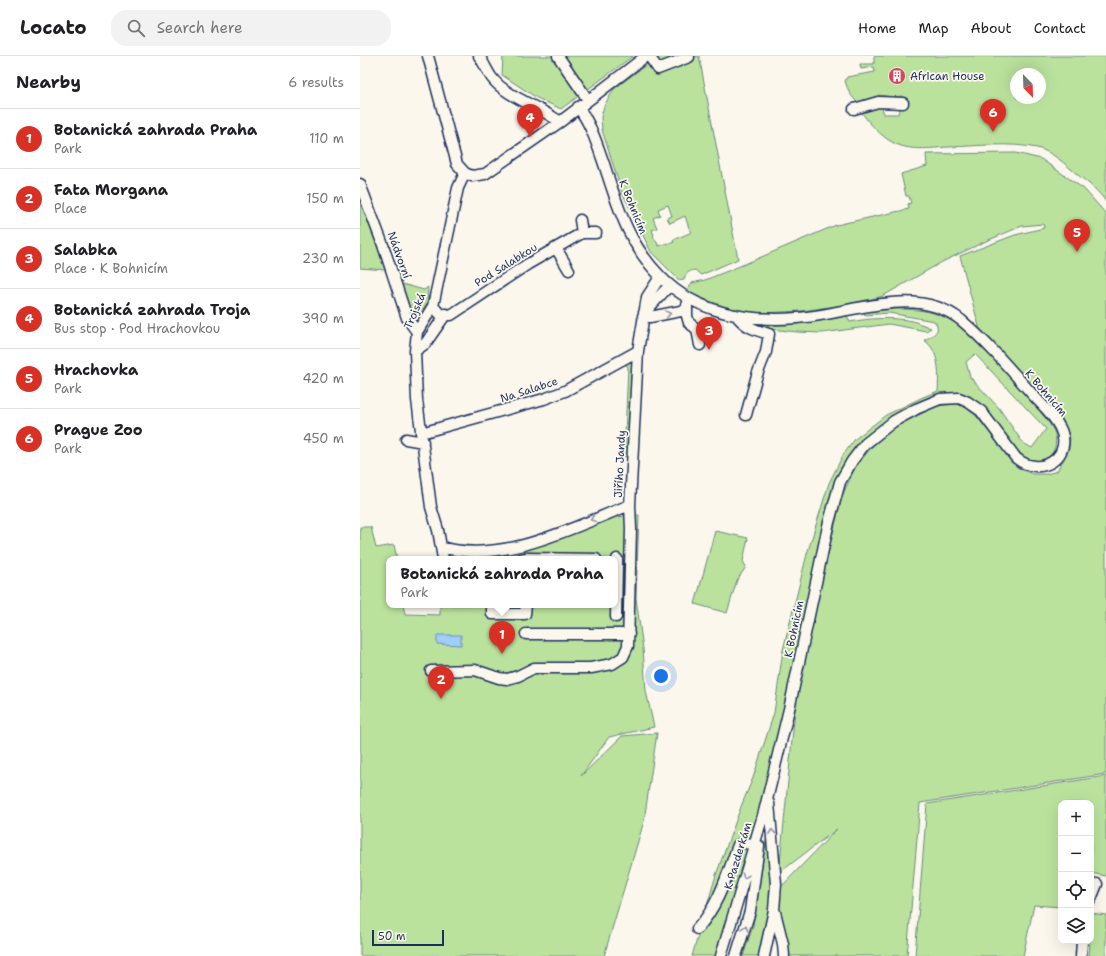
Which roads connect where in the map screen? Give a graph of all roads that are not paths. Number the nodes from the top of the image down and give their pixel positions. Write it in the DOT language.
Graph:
graph roads {
  1 [pos="428,56"];
  2 [pos="479,56"];
  3 [pos="558,56"];
  4 [pos="647,56"];
  5 [pos="689,57"];
  6 [pos="588,100"];
  7 [pos="903,103"];
  8 [pos="578,107"];
  9 [pos="854,109"];
  10 [pos="560,122"];
  11 [pos="465,173"];
  12 [pos="360,184"];
  13 [pos="580,220"];
  14 [pos="582,233"];
  15 [pos="596,233"];
  16 [pos="556,248"];
  17 [pos="569,270"];
  18 [pos="660,277"];
  19 [pos="670,286"];
  20 [pos="690,299"];
  21 [pos="433,306"];
  22 [pos="686,310"];
  23 [pos="446,314"];
  24 [pos="646,315"];
  25 [pos="736,315"];
  26 [pos="417,332"];
  27 [pos="700,346"];
  28 [pos="415,351"];
  29 [pos="638,351"];
  30 [pos="746,415"];
  31 [pos="422,438"];
  32 [pos="406,439"];
  33 [pos="630,505"];
  34 [pos="441,547"];
  35 [pos="442,556"];
  36 [pos="618,559"];
  37 [pos="630,560"];
  38 [pos="492,608"];
  39 [pos="526,608"];
  40 [pos="616,608"];
  41 [pos="616,617"];
  42 [pos="526,634"];
  43 [pos="629,634"];
  44 [pos="431,671"];
  45 [pos="768,795"];
  46 [pos="764,812"];
  47 [pos="754,844"];
  48 [pos="1097,884"];
  49 [pos="1094,892"];
  50 [pos="736,906"];
  51 [pos="774,910"];
  52 [pos="750,911"];
  53 [pos="697,929"];
  54 [pos="1082,944"];
  55 [pos="721,956"];
  56 [pos="736,956"];
  57 [pos="764,956"];
  58 [pos="784,956"];
  59 [pos="1081,956"];
  1 -- 11 [label="street"];
  2 -- 10 [label="street"];
  3 -- 6 [label="street"];
  4 -- 5 [label="street"];
  4 -- 6 [label="street"];
  6 -- 8 [label="street"];
  7 -- 9 [label="street"];
  8 -- 10 [label="street"];
  8 -- 18 [label="street, K Bohnicím"];
  10 -- 11 [label="street"];
  11 -- 21 [label="street, Trojská"];
  12 -- 26 [label="street, Nádvorní"];
  13 -- 14 [label="street"];
  14 -- 15 [label="street, Pod Salabkou"];
  14 -- 16 [label="street, Pod Salabkou"];
  16 -- 17 [label="street"];
  16 -- 23 [label="street, Pod Salabkou"];
  18 -- 19 [label="street, K Bohnicím"];
  18 -- 24 [label="street, Jiřího Jandy"];
  19 -- 20 [label="street, K Bohnicím"];
  19 -- 24 [label="street"];
  20 -- 22 [label="street"];
  20 -- 25 [label="street, K Bohnicím"];
  21 -- 23 [label="street"];
  21 -- 26 [label="street, Trojská"];
  24 -- 22 [label="street, one-way"];
  22 -- 27 [label="street"];
  23 -- 28 [label="street"];
  24 -- 29 [label="street, Jiřího Jandy"];
  25 -- 30 [label="street"];
  25 -- 45 [label="street, K Bohnicím"];
  26 -- 28 [label="street, Trojská"];
  28 -- 31 [label="street, Trojská"];
  29 -- 31 [label="street, Na Salabce"];
  29 -- 33 [label="street, Jiřího Jandy"];
  31 -- 32 [label="street"];
  31 -- 34 [label="street, Trojská"];
  33 -- 34 [label="street, Jiřího Jandy, one-way"];
  33 -- 37 [label="street"];
  34 -- 35 [label="street, Trojská"];
  36 -- 37 [label="street"];
  37 -- 43 [label="street"];
  38 -- 39 [label="street"];
  40 -- 41 [label="street"];
  42 -- 43 [label="street"];
  43 -- 44 [label="street"];
  45 -- 46 [label="street, K Bohnicím"];
  51 -- 45 [label="street, one-way"];
  46 -- 47 [label="street, K Pazderkám"];
  46 -- 52 [label="street, K Pazderkám"];
  47 -- 50 [label="street, K Pazderkám, one-way"];
  47 -- 53 [label="street"];
  48 -- 49 [label="street"];
  50 -- 52 [label="street"];
  50 -- 55 [label="street, K Pazderkám"];
  51 -- 57 [label="street"];
  51 -- 58 [label="street"];
  56 -- 52 [label="street, K Pazderkám, one-way"];
  54 -- 59 [label="street"];
}
